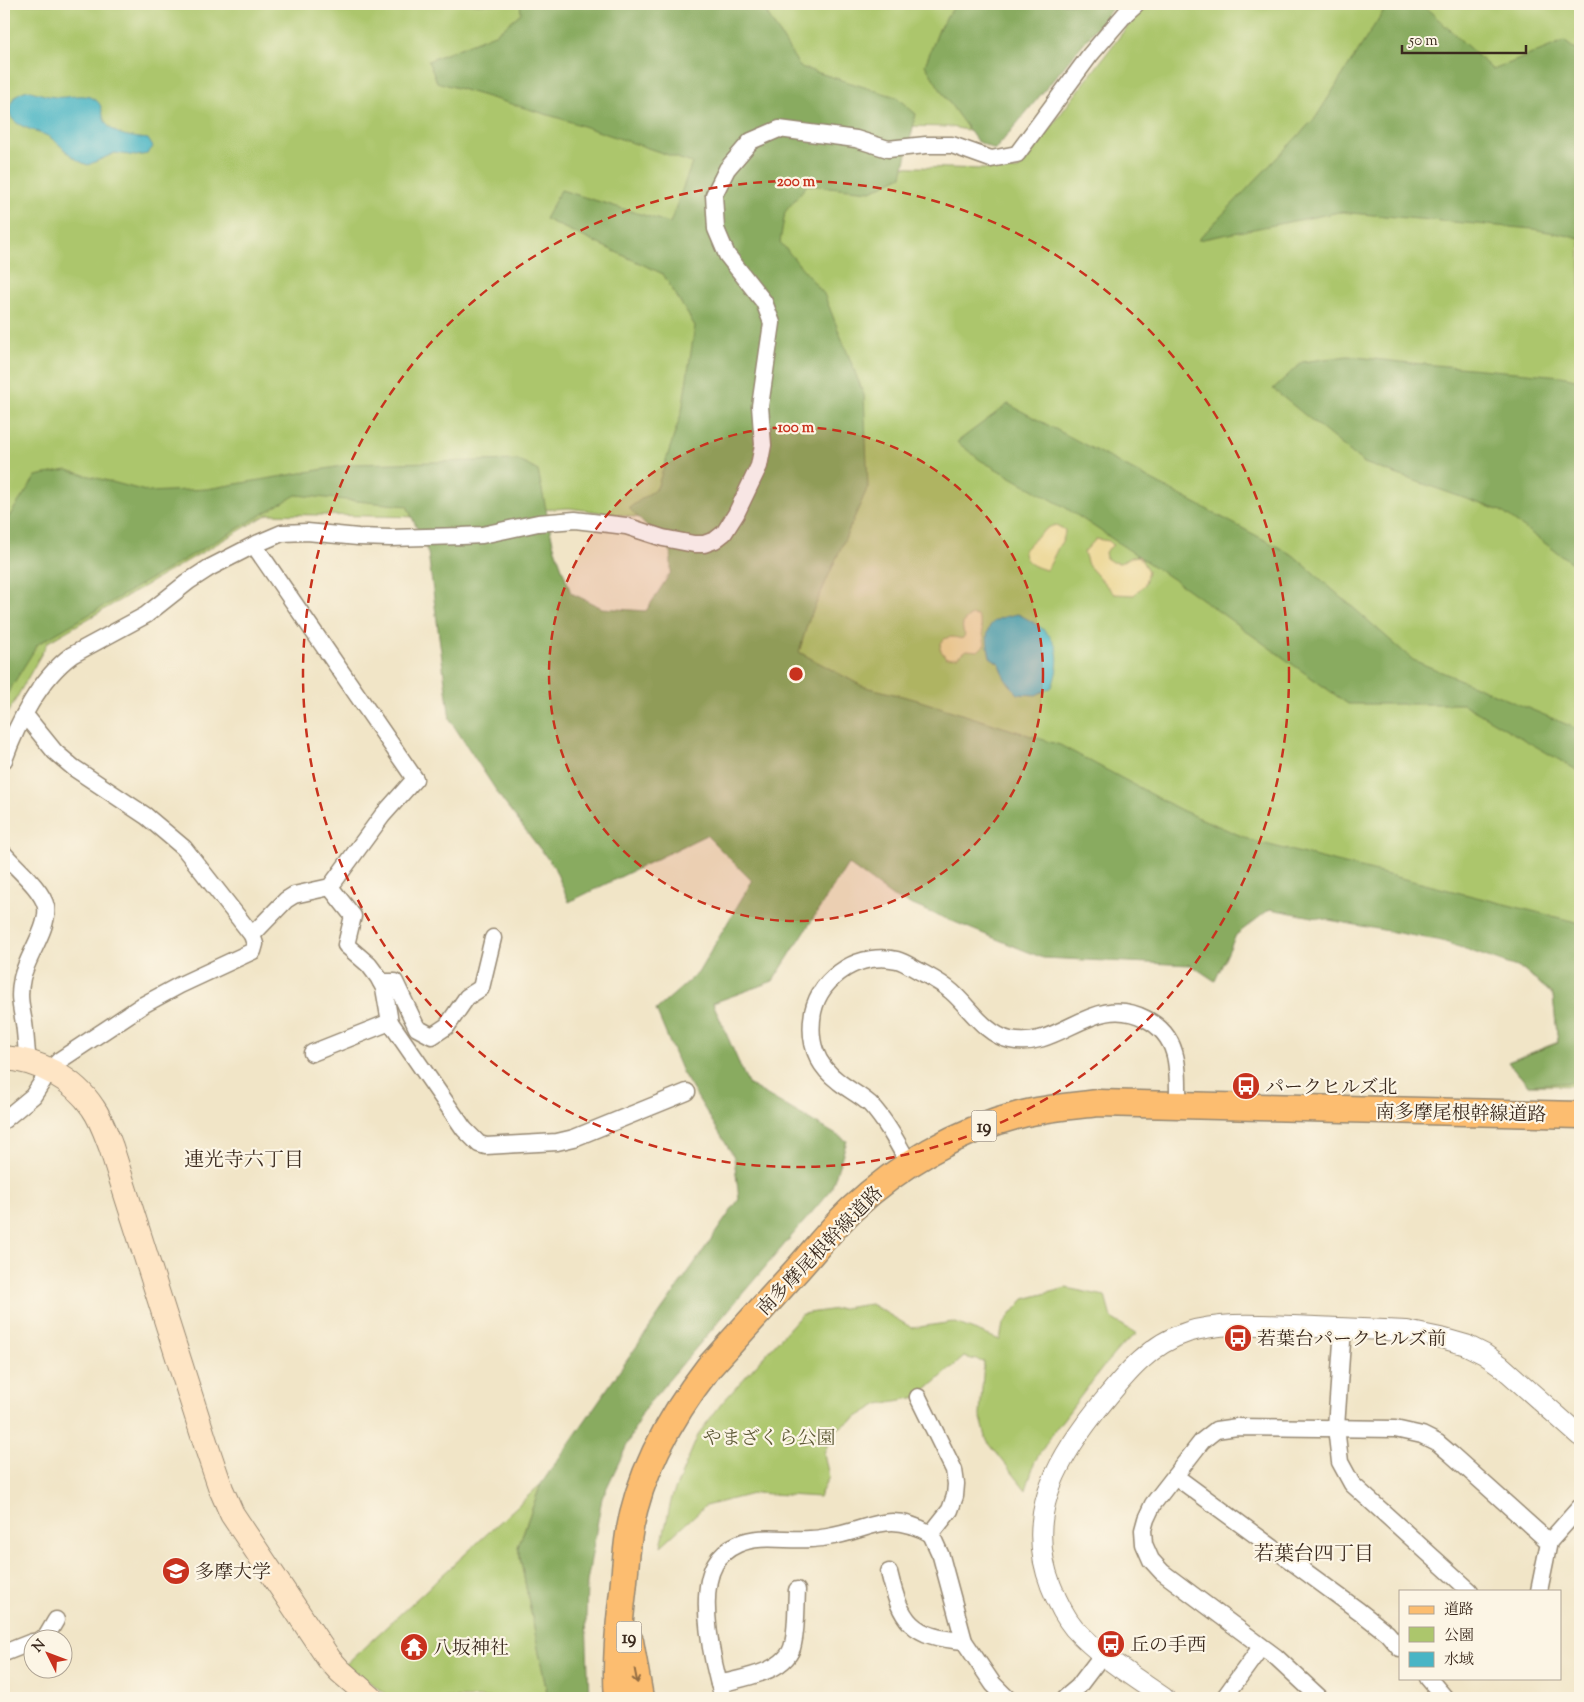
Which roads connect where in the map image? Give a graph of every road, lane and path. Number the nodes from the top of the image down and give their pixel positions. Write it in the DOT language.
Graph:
graph roads {
  1 [pos="1136,4"];
  2 [pos="254,546"];
  3 [pos="25,715"];
  4 [pos="4,760"];
  5 [pos="4,854"];
  6 [pos="330,887"];
  7 [pos="252,935"];
  8 [pos="493,938"];
  9 [pos="381,982"];
  10 [pos="390,1022"];
  11 [pos="312,1053"];
  12 [pos="4,1058"];
  13 [pos="28,1061"];
  14 [pos="50,1070"];
  15 [pos="687,1092"];
  16 [pos="1178,1105"];
  17 [pos="1580,1115"];
  18 [pos="4,1120"];
  19 [pos="909,1164"];
  20 [pos="1342,1328"];
  21 [pos="918,1398"];
  22 [pos="1336,1427"];
  23 [pos="1580,1436"];
  24 [pos="1175,1476"];
  25 [pos="1580,1507"];
  26 [pos="931,1534"];
  27 [pos="1549,1542"];
  28 [pos="889,1572"];
  29 [pos="624,1575"];
  30 [pos="797,1590"];
  31 [pos="1469,1590"];
  32 [pos="1539,1590"];
  33 [pos="56,1620"];
  34 [pos="50,1630"];
  35 [pos="964,1641"];
  36 [pos="22,1646"];
  37 [pos="1261,1647"];
  38 [pos="1399,1647"];
  39 [pos="4,1653"];
  40 [pos="1103,1654"];
  41 [pos="1430,1680"];
  42 [pos="721,1691"];
  43 [pos="371,1698"];
  44 [pos="618,1698"];
  45 [pos="640,1698"];
  46 [pos="1007,1698"];
  47 [pos="1065,1698"];
  48 [pos="1164,1698"];
  49 [pos="1224,1698"];
  50 [pos="1320,1698"];
  51 [pos="1445,1698"];
  1 -- 2 [label="street"];
  2 -- 3 [label="street"];
  2 -- 6 [label="street"];
  3 -- 4 [label="street"];
  3 -- 7 [label="street"];
  5 -- 13 [label="street"];
  6 -- 7 [label="street"];
  6 -- 9 [label="street"];
  7 -- 14 [label="street"];
  8 -- 9 [label="street"];
  9 -- 10 [label="street"];
  10 -- 11 [label="street"];
  10 -- 15 [label="street"];
  12 -- 13 [label="main road"];
  13 -- 14 [label="main road"];
  14 -- 18 [label="street"];
  14 -- 43 [label="main road"];
  16 -- 17 [label="main road, 南多摩尾根幹線道路 / 19"];
  16 -- 19 [label="main road, 南多摩尾根幹線道路 / 19"];
  16 -- 19 [label="street"];
  19 -- 29 [label="main road, 南多摩尾根幹線道路 / 19"];
  20 -- 22 [label="street"];
  20 -- 23 [label="street"];
  20 -- 40 [label="street"];
  21 -- 26 [label="street"];
  22 -- 24 [label="street"];
  22 -- 27 [label="street"];
  22 -- 31 [label="street"];
  24 -- 37 [label="street"];
  24 -- 38 [label="street"];
  25 -- 27 [label="street"];
  26 -- 35 [label="street"];
  26 -- 42 [label="street"];
  27 -- 32 [label="street"];
  28 -- 35 [label="street"];
  29 -- 44 [label="main road, 南多摩尾根幹線道路 / 19"];
  29 -- 45 [label="main road, 南多摩尾根幹線道路 / 19, one-way"];
  30 -- 42 [label="street"];
  33 -- 34 [label="street"];
  35 -- 46 [label="street"];
  36 -- 39 [label="street"];
  37 -- 49 [label="street"];
  37 -- 50 [label="street"];
  40 -- 47 [label="street"];
  40 -- 48 [label="street"];
  41 -- 51 [label="street"];
}
